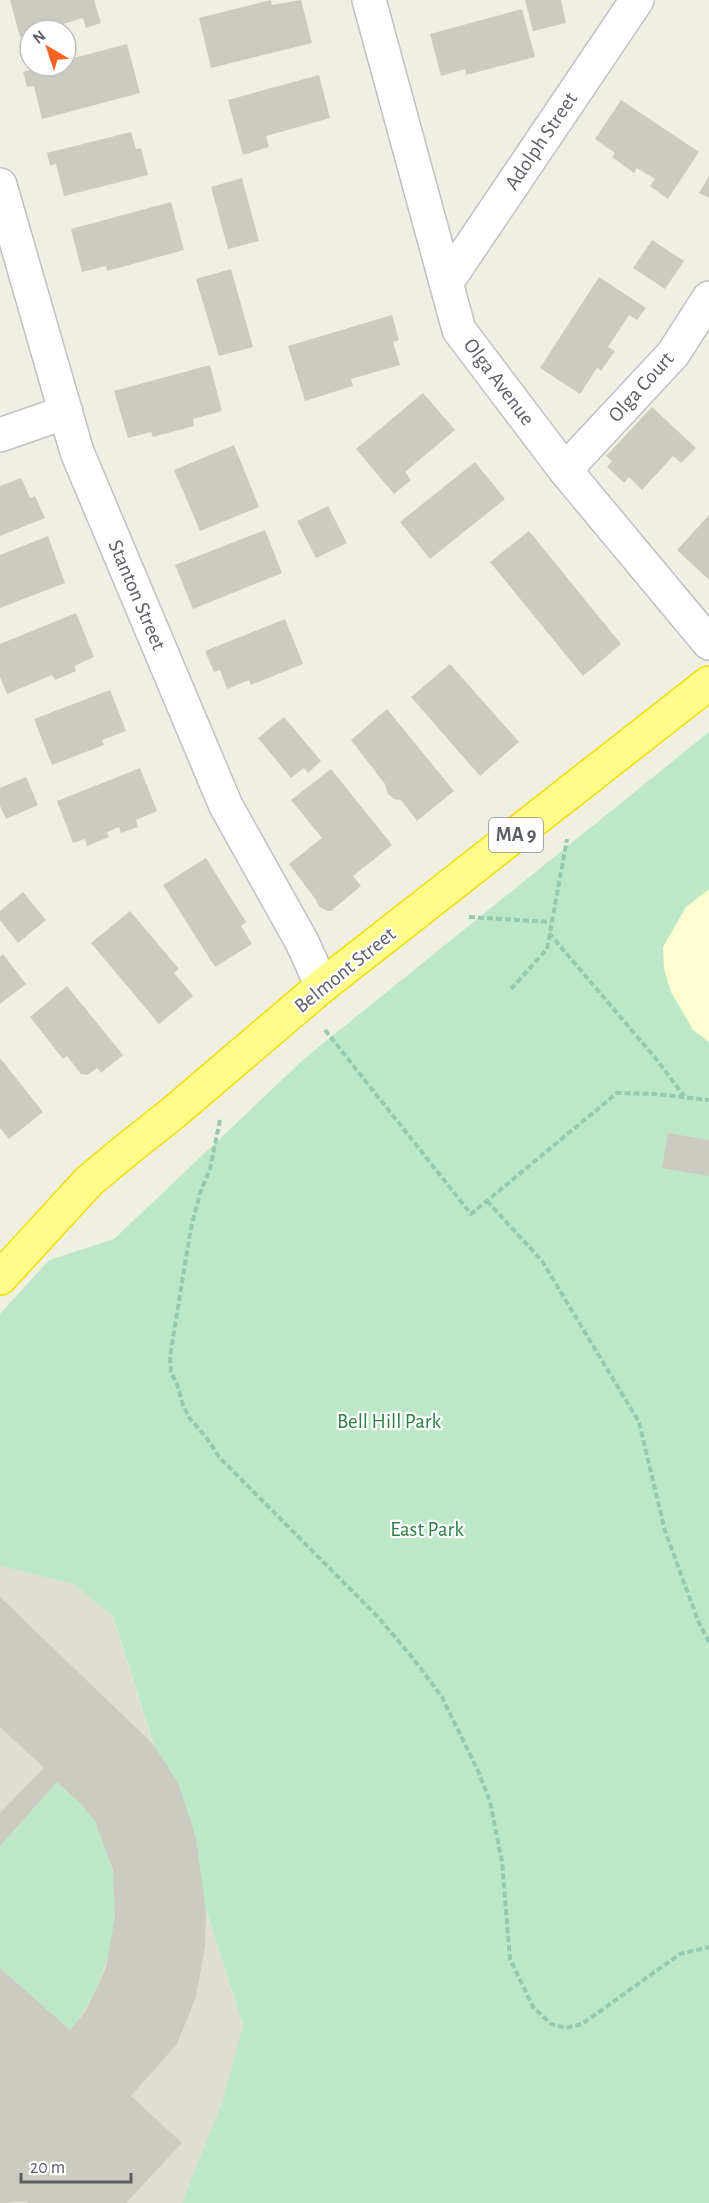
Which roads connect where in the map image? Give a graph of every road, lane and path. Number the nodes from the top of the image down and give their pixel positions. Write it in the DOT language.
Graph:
graph roads {
  1 [pos="369,0"];
  2 [pos="637,0"];
  3 [pos="0,184"];
  4 [pos="446,283"];
  5 [pos="709,298"];
  6 [pos="66,412"];
  7 [pos="0,435"];
  8 [pos="565,470"];
  9 [pos="709,643"];
  10 [pos="709,683"];
  11 [pos="568,836"];
  12 [pos="469,916"];
  13 [pos="551,922"];
  14 [pos="549,933"];
  15 [pos="322,986"];
  16 [pos="511,989"];
  17 [pos="325,1029"];
  18 [pos="685,1097"];
  19 [pos="709,1100"];
  20 [pos="222,1113"];
  21 [pos="487,1201"];
  22 [pos="0,1278"];
  23 [pos="709,1642"];
  24 [pos="709,1947"];
  1 -- 4 [label="street, Olga Avenue"];
  2 -- 4 [label="street, Adolph Street"];
  3 -- 6 [label="street, Stanton Street"];
  4 -- 8 [label="street, Olga Avenue"];
  5 -- 8 [label="street, Olga Court"];
  6 -- 7 [label="street"];
  6 -- 15 [label="street, Stanton Street"];
  8 -- 9 [label="street, Olga Avenue"];
  10 -- 15 [label="highway, Belmont Street / MA 9"];
  11 -- 13 [label="path"];
  12 -- 13 [label="path"];
  13 -- 14 [label="path"];
  14 -- 16 [label="path"];
  14 -- 18 [label="path"];
  15 -- 22 [label="highway, Belmont Street / MA 9"];
  17 -- 21 [label="path"];
  18 -- 19 [label="path"];
  18 -- 21 [label="path"];
  20 -- 24 [label="path"];
  21 -- 23 [label="path"];
}
